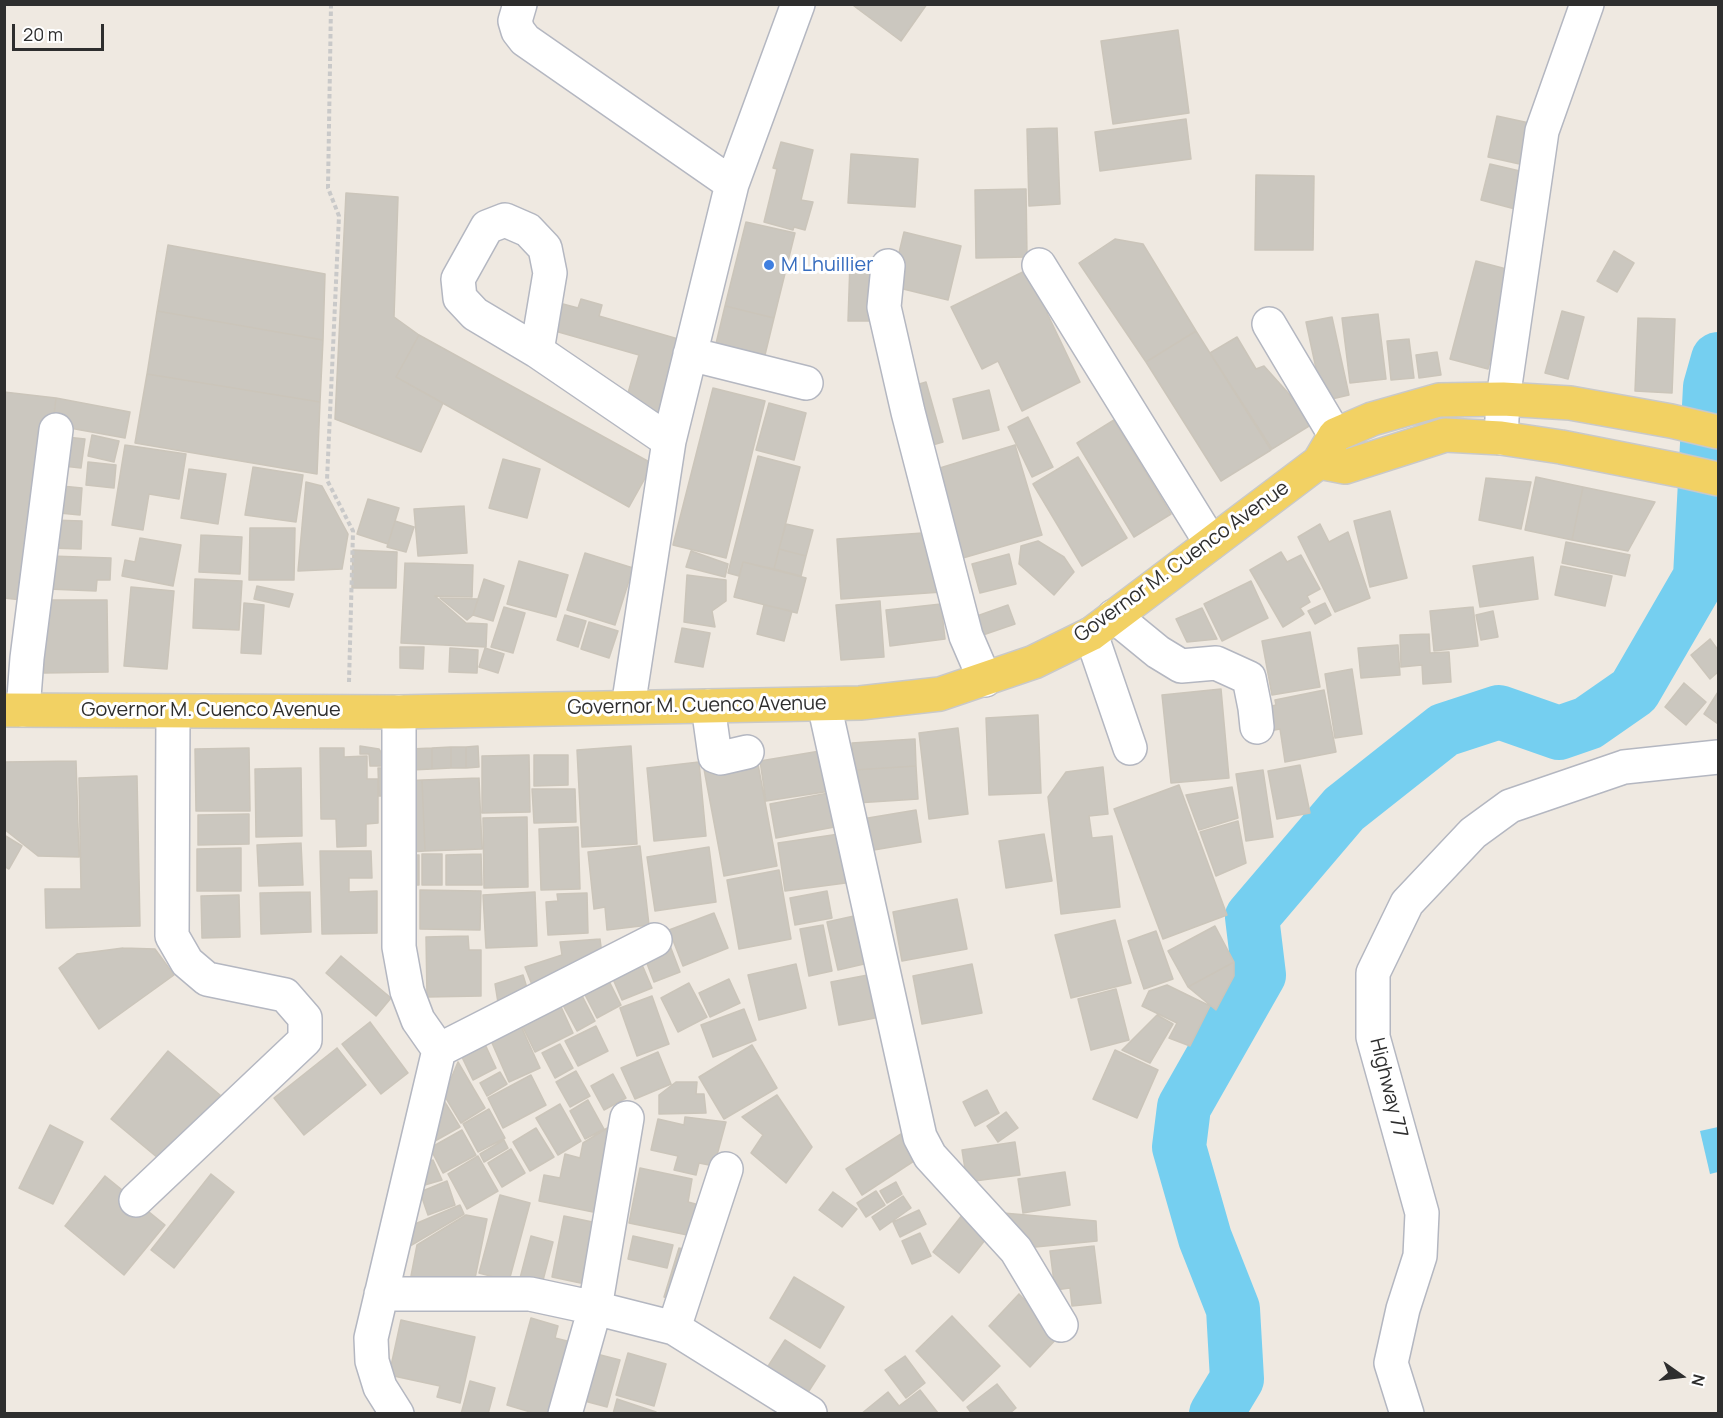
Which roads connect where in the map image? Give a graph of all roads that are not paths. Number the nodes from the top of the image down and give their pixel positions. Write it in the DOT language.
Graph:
graph roads {
  1 [pos="520,4"];
  2 [pos="798,4"];
  3 [pos="1587,4"];
  4 [pos="732,184"];
  5 [pos="1039,265"];
  6 [pos="888,266"];
  7 [pos="1269,324"];
  8 [pos="537,351"];
  9 [pos="690,354"];
  10 [pos="806,383"];
  11 [pos="1503,399"];
  12 [pos="56,430"];
  13 [pos="1719,432"];
  14 [pos="1501,438"];
  15 [pos="669,441"];
  16 [pos="1327,448"];
  17 [pos="1719,479"];
  18 [pos="1211,543"];
  19 [pos="1102,625"];
  20 [pos="985,680"];
  21 [pos="824,704"];
  22 [pos="708,706"];
  23 [pos="628,707"];
  24 [pos="14,710"];
  25 [pos="399,711"];
  26 [pos="173,712"];
  27 [pos="1257,727"];
  28 [pos="1130,748"];
  29 [pos="747,752"];
  30 [pos="1719,757"];
  31 [pos="655,940"];
  32 [pos="439,1050"];
  33 [pos="627,1118"];
  34 [pos="726,1169"];
  35 [pos="136,1200"];
  36 [pos="381,1294"];
  37 [pos="595,1308"];
  38 [pos="1061,1325"];
  39 [pos="674,1328"];
  40 [pos="397,1413"];
  41 [pos="565,1413"];
  42 [pos="810,1413"];
  43 [pos="1407,1413"];
  1 -- 4 [label="street"];
  2 -- 4 [label="street"];
  3 -- 11 [label="street"];
  4 -- 9 [label="street"];
  5 -- 18 [label="street"];
  6 -- 20 [label="street"];
  7 -- 16 [label="street"];
  8 -- 15 [label="street"];
  9 -- 10 [label="street"];
  9 -- 15 [label="street"];
  11 -- 13 [label="main road, Governor M. Cuenco Avenue"];
  11 -- 14 [label="street"];
  11 -- 16 [label="main road, Governor M. Cuenco Avenue"];
  12 -- 24 [label="street"];
  14 -- 16 [label="main road"];
  14 -- 17 [label="main road"];
  15 -- 23 [label="street"];
  16 -- 18 [label="main road, Governor M. Cuenco Avenue"];
  18 -- 19 [label="main road, Governor M. Cuenco Avenue"];
  19 -- 20 [label="main road, Governor M. Cuenco Avenue"];
  19 -- 27 [label="street"];
  19 -- 28 [label="street"];
  20 -- 21 [label="main road, Governor M. Cuenco Avenue"];
  21 -- 22 [label="main road, Governor M. Cuenco Avenue"];
  21 -- 38 [label="street"];
  22 -- 23 [label="main road, Governor M. Cuenco Avenue"];
  22 -- 29 [label="street"];
  23 -- 25 [label="main road, Governor M. Cuenco Avenue"];
  24 -- 26 [label="main road, Governor M. Cuenco Avenue"];
  25 -- 26 [label="main road, Governor M. Cuenco Avenue"];
  25 -- 32 [label="street"];
  26 -- 35 [label="street"];
  30 -- 43 [label="street, Highway 77"];
  31 -- 32 [label="street"];
  32 -- 36 [label="street"];
  33 -- 37 [label="street"];
  34 -- 39 [label="street"];
  36 -- 37 [label="street"];
  36 -- 40 [label="street"];
  37 -- 39 [label="street"];
  37 -- 41 [label="street"];
  39 -- 42 [label="street"];
}
